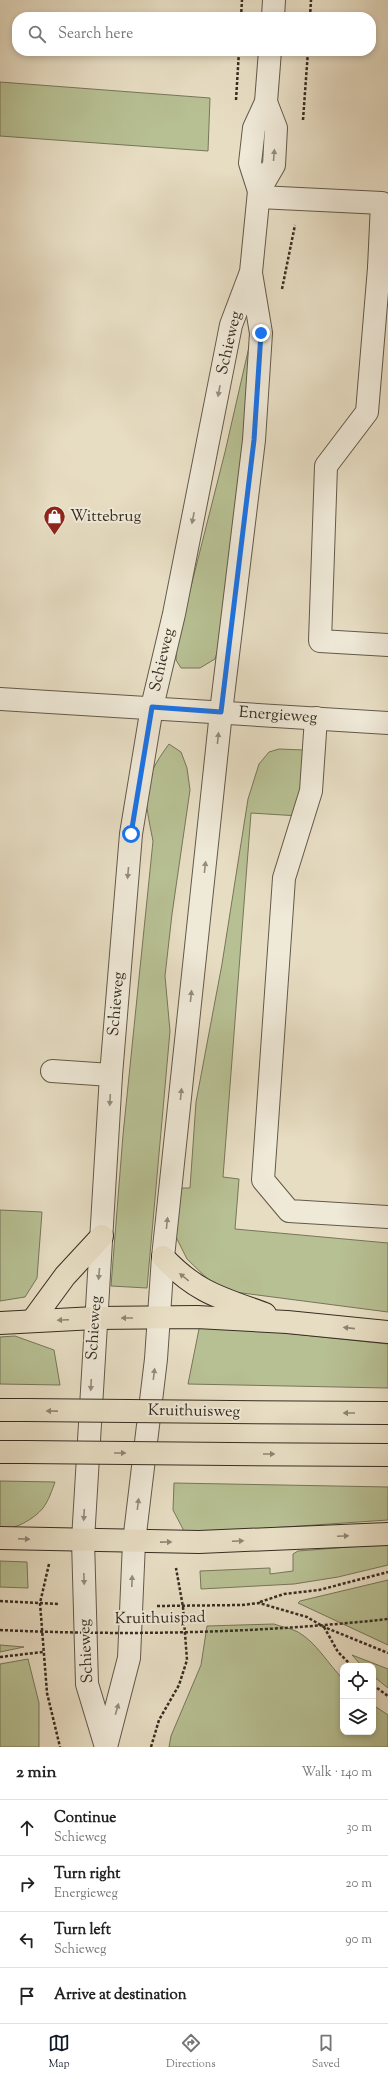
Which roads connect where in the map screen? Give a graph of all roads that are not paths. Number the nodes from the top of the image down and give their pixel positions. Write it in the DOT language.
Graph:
graph roads {
  1 [pos="274,0"];
  2 [pos="273,12"];
  3 [pos="270,56"];
  4 [pos="259,194"];
  5 [pos="383,268"];
  6 [pos="251,272"];
  7 [pos="388,646"];
  8 [pos="0,699"];
  9 [pos="152,707"];
  10 [pos="221,712"];
  11 [pos="316,718"];
  12 [pos="388,723"];
  13 [pos="52,1072"];
  14 [pos="111,1075"];
  15 [pos="388,1217"];
  16 [pos="102,1236"];
  17 [pos="163,1257"];
  18 [pos="95,1318"];
  19 [pos="160,1318"];
  20 [pos="32,1321"];
  21 [pos="287,1322"];
  22 [pos="0,1323"];
  23 [pos="388,1332"];
  24 [pos="0,1410"];
  25 [pos="388,1413"];
  26 [pos="0,1452"];
  27 [pos="388,1455"];
  28 [pos="388,1534"];
  29 [pos="0,1538"];
  30 [pos="83,1540"];
  31 [pos="134,1542"];
  32 [pos="106,1747"];
  1 -- 2 [label="street"];
  3 -- 4 [label="street, Schieweg"];
  4 -- 5 [label="street"];
  4 -- 6 [label="street, Schieweg"];
  5 -- 7 [label="street"];
  6 -- 9 [label="street, Schieweg, one-way"];
  6 -- 10 [label="street, Schieweg"];
  8 -- 9 [label="street, Energieweg"];
  9 -- 10 [label="street, Energieweg"];
  9 -- 14 [label="street, Schieweg, one-way"];
  10 -- 11 [label="street, Energieweg"];
  17 -- 10 [label="street, Schieweg, one-way"];
  11 -- 12 [label="street, Energieweg"];
  11 -- 15 [label="street"];
  13 -- 14 [label="street"];
  14 -- 16 [label="street, Schieweg, one-way"];
  16 -- 18 [label="street, Schieweg, one-way"];
  16 -- 20 [label="highway"];
  17 -- 19 [label="street, Schieweg"];
  21 -- 17 [label="highway, one-way"];
  19 -- 18 [label="highway, one-way"];
  18 -- 20 [label="highway, one-way"];
  18 -- 30 [label="street, Schieweg, one-way"];
  19 -- 21 [label="highway"];
  31 -- 19 [label="street, Schieweg, one-way"];
  20 -- 22 [label="highway"];
  23 -- 21 [label="highway, one-way"];
  25 -- 24 [label="highway, Kruithuisweg, one-way, bridge"];
  26 -- 27 [label="highway, one-way, bridge"];
  31 -- 28 [label="highway, one-way"];
  29 -- 30 [label="highway, one-way"];
  30 -- 31 [label="highway"];
  30 -- 32 [label="street, Schieweg, one-way"];
  32 -- 31 [label="street, Schieweg, one-way"];
}
